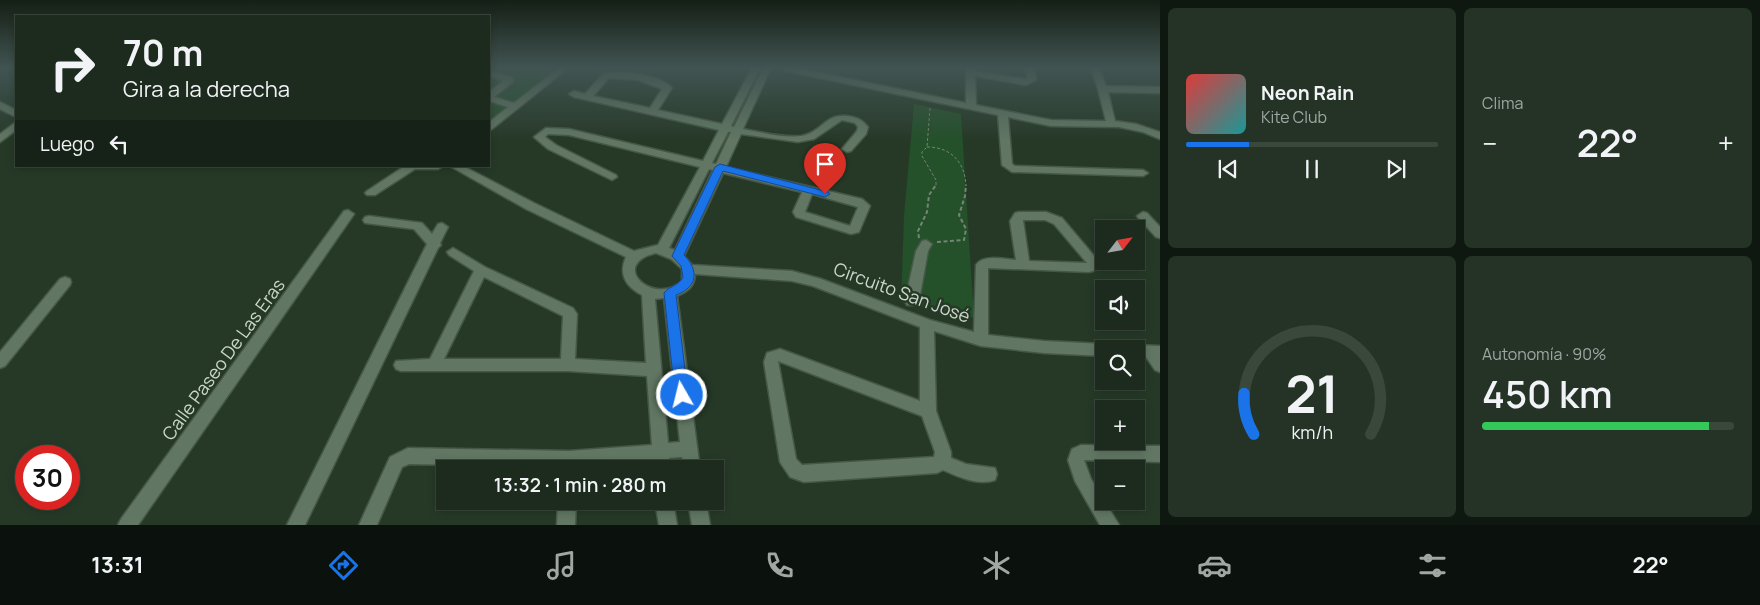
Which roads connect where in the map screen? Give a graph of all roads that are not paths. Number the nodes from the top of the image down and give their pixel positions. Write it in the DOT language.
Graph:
graph roads {
  1 [pos="532,92"];
  2 [pos="592,92"];
  3 [pos="664,92"];
  4 [pos="751,92"];
  5 [pos="905,92"];
  6 [pos="971,92"];
  7 [pos="1104,92"];
  8 [pos="574,94"];
  9 [pos="490,97"];
  10 [pos="588,97"];
  11 [pos="0,105"];
  12 [pos="514,106"];
  13 [pos="972,107"];
  14 [pos="653,111"];
  15 [pos="15,113"];
  16 [pos="1003,114"];
  17 [pos="1111,123"];
  18 [pos="490,125"];
  19 [pos="15,126"];
  20 [pos="732,130"];
  21 [pos="1160,136"];
  22 [pos="0,139"];
  23 [pos="847,149"];
  24 [pos="713,165"];
  25 [pos="411,167"];
  26 [pos="457,167"];
  27 [pos="1143,173"];
  28 [pos="612,177"];
  29 [pos="808,190"];
  30 [pos="371,193"];
  31 [pos="348,214"];
  32 [pos="1143,216"];
  33 [pos="369,220"];
  34 [pos="442,228"];
  35 [pos="1160,234"];
  36 [pos="926,244"];
  37 [pos="435,245"];
  38 [pos="662,250"];
  39 [pos="453,252"];
  40 [pos="634,256"];
  41 [pos="678,256"];
  42 [pos="1022,265"];
  43 [pos="481,270"];
  44 [pos="689,270"];
  45 [pos="65,282"];
  46 [pos="648,292"];
  47 [pos="670,293"];
  48 [pos="912,301"];
  49 [pos="927,324"];
  50 [pos="981,340"];
  51 [pos="1095,350"];
  52 [pos="1149,352"];
  53 [pos="0,362"];
  54 [pos="400,365"];
  55 [pos="434,365"];
  56 [pos="568,365"];
  57 [pos="1160,366"];
  58 [pos="655,370"];
  59 [pos="928,411"];
  60 [pos="690,449"];
  61 [pos="662,451"];
  62 [pos="1160,454"];
  63 [pos="488,460"];
  64 [pos="598,460"];
  65 [pos="662,460"];
  66 [pos="691,460"];
  67 [pos="942,462"];
  68 [pos="989,474"];
  69 [pos="567,510"];
  70 [pos="666,510"];
  71 [pos="698,510"];
  72 [pos="127,525"];
  73 [pos="296,525"];
  74 [pos="368,525"];
  75 [pos="566,525"];
  76 [pos="668,525"];
  77 [pos="701,525"];
  78 [pos="1110,525"];
  1 -- 12 [label="street"];
  2 -- 10 [label="street"];
  3 -- 14 [label="street"];
  4 -- 20 [label="street"];
  5 -- 13 [label="street"];
  6 -- 13 [label="street"];
  7 -- 17 [label="street"];
  8 -- 10 [label="street"];
  9 -- 12 [label="street"];
  10 -- 14 [label="street"];
  11 -- 15 [label="street"];
  12 -- 18 [label="street"];
  13 -- 16 [label="street"];
  14 -- 20 [label="street"];
  16 -- 17 [label="street"];
  16 -- 27 [label="street"];
  17 -- 21 [label="street"];
  19 -- 22 [label="street"];
  20 -- 23 [label="street"];
  20 -- 24 [label="street"];
  24 -- 28 [label="street"];
  24 -- 29 [label="street"];
  24 -- 38 [label="street"];
  24 -- 41 [label="street"];
  25 -- 30 [label="street"];
  26 -- 40 [label="street"];
  29 -- 29 [label="street"];
  31 -- 72 [label="street, Calle Paseo De Las Eras"];
  32 -- 35 [label="street"];
  33 -- 37 [label="street"];
  34 -- 37 [label="street"];
  36 -- 48 [label="street"];
  37 -- 73 [label="street"];
  38 -- 40 [label="street"];
  38 -- 41 [label="street"];
  39 -- 43 [label="street"];
  40 -- 46 [label="street"];
  41 -- 44 [label="street"];
  42 -- 42 [label="street"];
  42 -- 50 [label="street"];
  43 -- 55 [label="street"];
  43 -- 56 [label="street"];
  44 -- 47 [label="street"];
  44 -- 49 [label="street, Circuito San José"];
  45 -- 53 [label="street"];
  46 -- 47 [label="street"];
  46 -- 58 [label="street"];
  47 -- 60 [label="street"];
  49 -- 50 [label="street, Circuito San José"];
  49 -- 59 [label="street"];
  50 -- 51 [label="street, Circuito San José"];
  52 -- 57 [label="street"];
  54 -- 55 [label="street"];
  55 -- 56 [label="street"];
  56 -- 58 [label="street"];
  58 -- 61 [label="street"];
  59 -- 67 [label="street"];
  59 -- 67 [label="street"];
  60 -- 61 [label="street"];
  60 -- 66 [label="street"];
  61 -- 64 [label="street"];
  61 -- 65 [label="street"];
  62 -- 78 [label="street"];
  63 -- 74 [label="street"];
  67 -- 68 [label="street"];
  69 -- 75 [label="street"];
  70 -- 76 [label="street"];
  71 -- 77 [label="street"];
}
